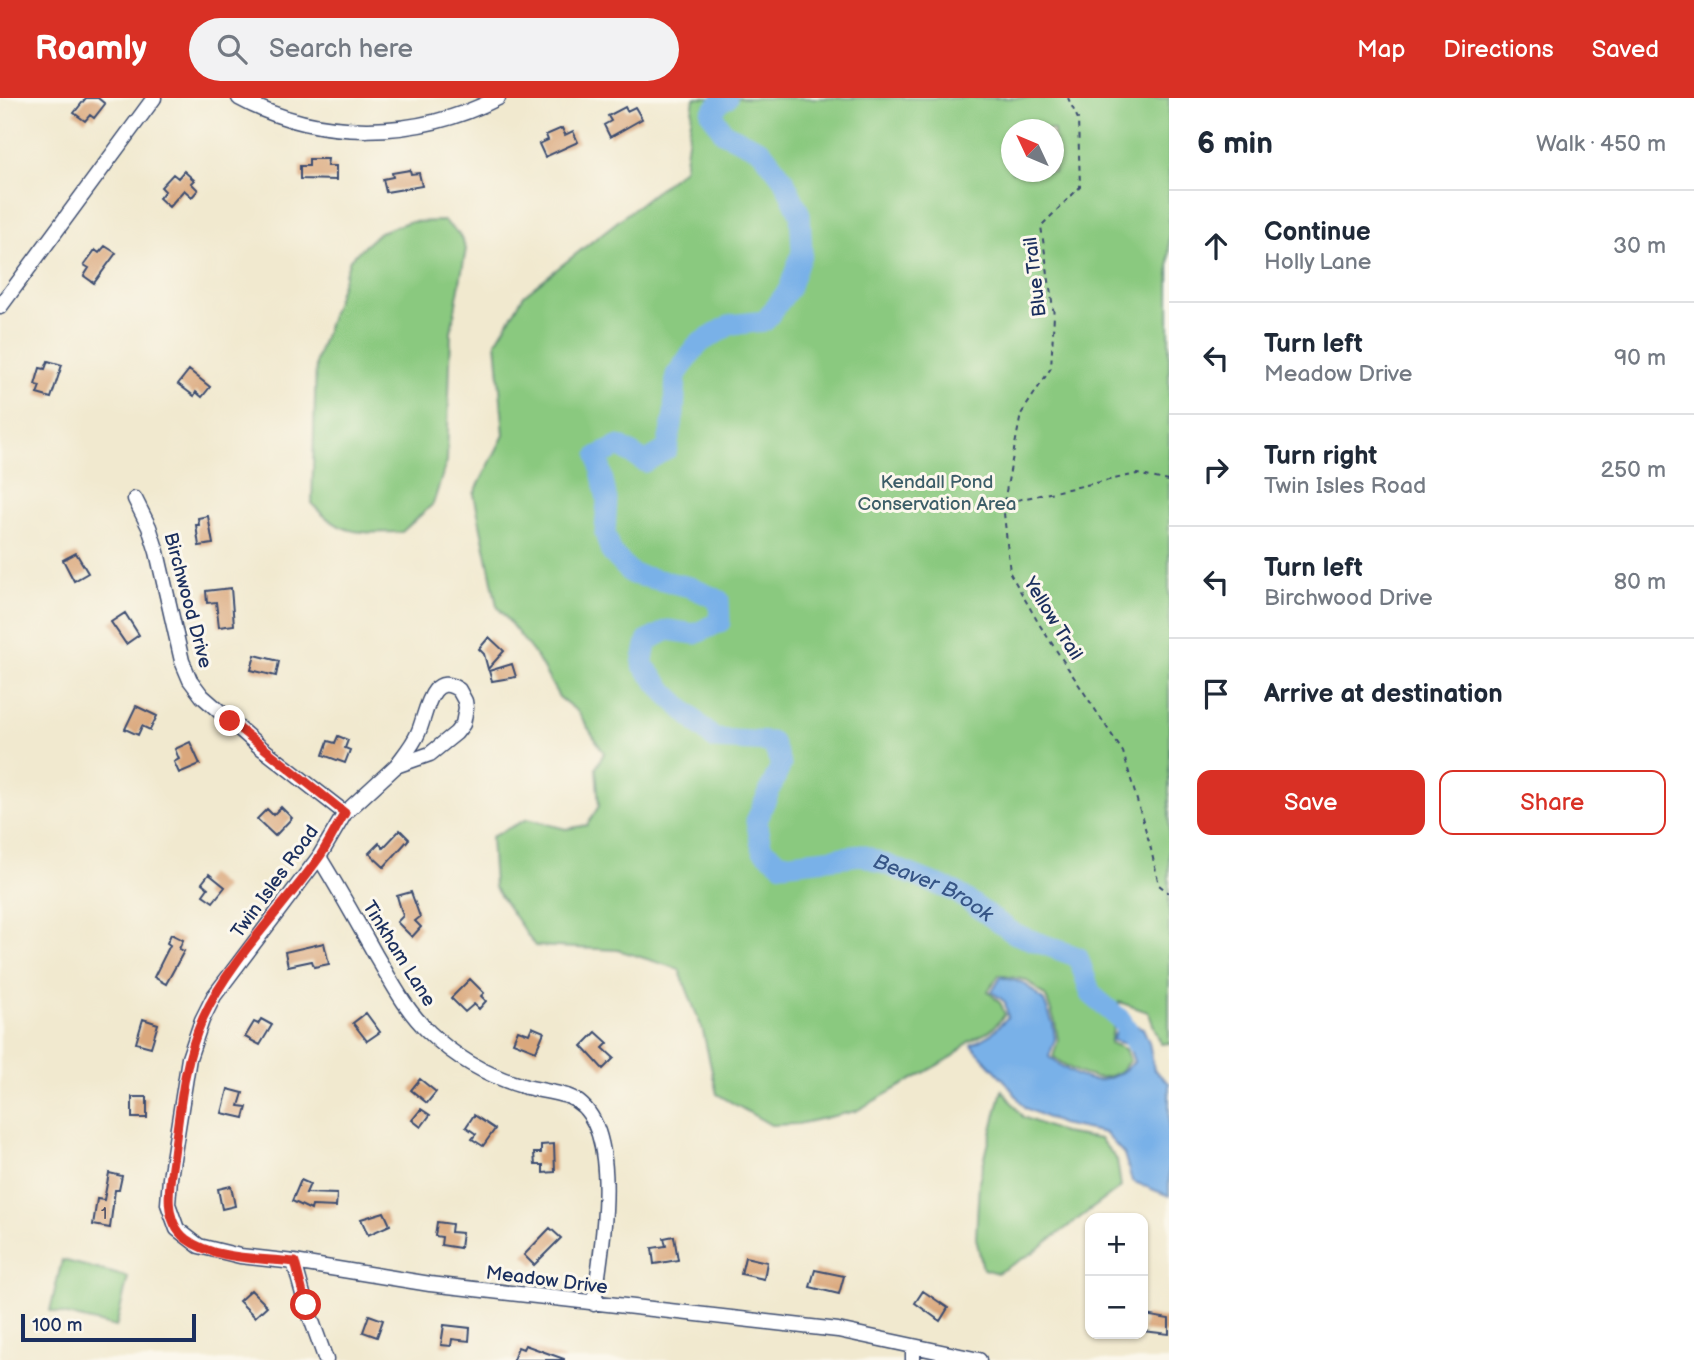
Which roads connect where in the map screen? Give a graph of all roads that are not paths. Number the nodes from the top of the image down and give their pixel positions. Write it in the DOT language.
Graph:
graph roads {
  1 [pos="154,98"];
  2 [pos="239,98"];
  3 [pos="498,98"];
  4 [pos="0,281"];
  5 [pos="12,290"];
  6 [pos="0,307"];
  7 [pos="135,499"];
  8 [pos="396,766"];
  9 [pos="345,813"];
  10 [pos="319,857"];
  11 [pos="182,1234"];
  12 [pos="295,1262"];
  13 [pos="594,1304"];
  14 [pos="913,1353"];
  15 [pos="326,1360"];
  16 [pos="979,1360"];
  1 -- 5 [label="street"];
  2 -- 3 [label="street"];
  4 -- 5 [label="street"];
  5 -- 6 [label="street"];
  7 -- 9 [label="street, Birchwood Drive"];
  8 -- 8 [label="street, Twin Isles Road"];
  8 -- 9 [label="street, Twin Isles Road"];
  9 -- 10 [label="street, Twin Isles Road"];
  10 -- 11 [label="street, Twin Isles Road"];
  10 -- 13 [label="street, Tinkham Lane"];
  11 -- 12 [label="street, Meadow Drive"];
  12 -- 13 [label="street, Meadow Drive"];
  12 -- 15 [label="street"];
  13 -- 14 [label="street, Meadow Drive"];
  14 -- 16 [label="street, Meadow Drive"];
}
